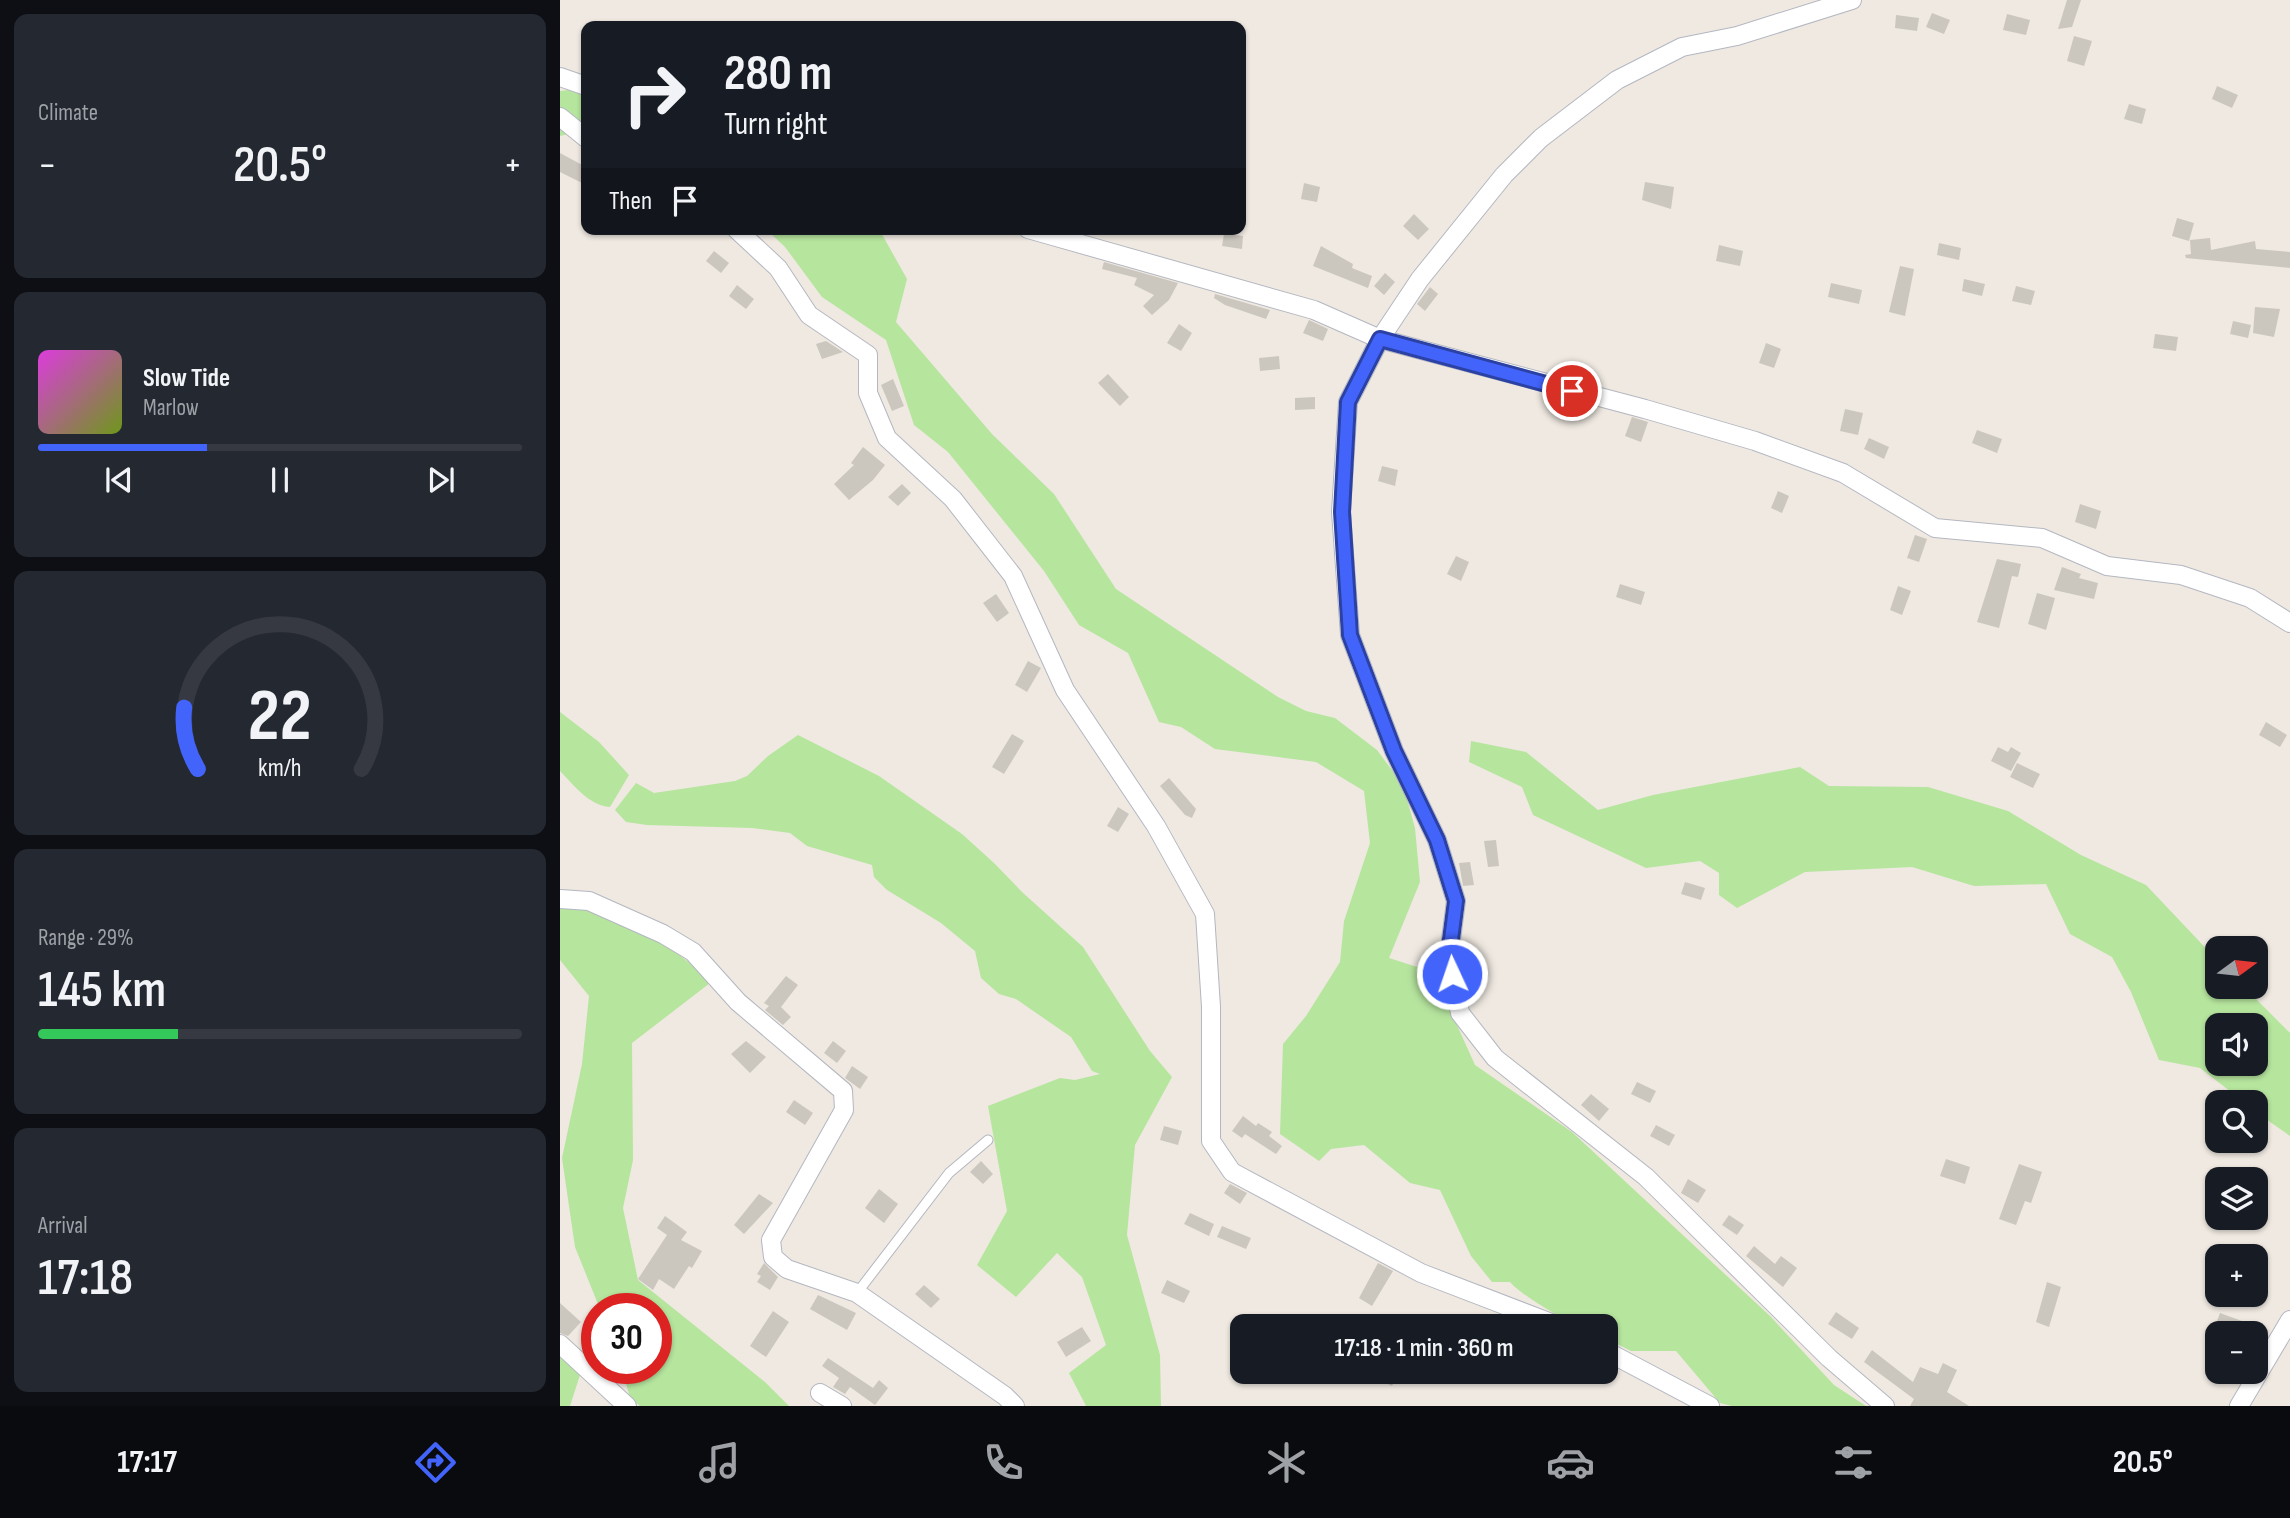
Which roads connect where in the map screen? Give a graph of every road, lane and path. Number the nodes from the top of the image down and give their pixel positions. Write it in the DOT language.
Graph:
graph roads {
  1 [pos="1852,0"];
  2 [pos="560,77"];
  3 [pos="581,84"];
  4 [pos="560,117"];
  5 [pos="581,134"];
  6 [pos="742,235"];
  7 [pos="1049,235"];
  8 [pos="1380,339"];
  9 [pos="2290,623"];
  10 [pos="560,899"];
  11 [pos="988,1140"];
  12 [pos="857,1293"];
  13 [pos="1528,1314"];
  14 [pos="2290,1320"];
  15 [pos="560,1344"];
  16 [pos="1618,1357"];
  17 [pos="820,1394"];
  18 [pos="1005,1402"];
  19 [pos="627,1406"];
  20 [pos="842,1406"];
  21 [pos="1710,1406"];
  22 [pos="1885,1406"];
  23 [pos="2239,1406"];
  1 -- 8 [label="street"];
  2 -- 3 [label="street"];
  4 -- 5 [label="street"];
  6 -- 13 [label="street"];
  7 -- 8 [label="street"];
  8 -- 9 [label="street"];
  8 -- 22 [label="street"];
  10 -- 12 [label="street"];
  11 -- 12 [label="lane"];
  12 -- 18 [label="street"];
  14 -- 23 [label="street"];
  15 -- 19 [label="street"];
  16 -- 21 [label="street"];
  17 -- 20 [label="street"];
}
